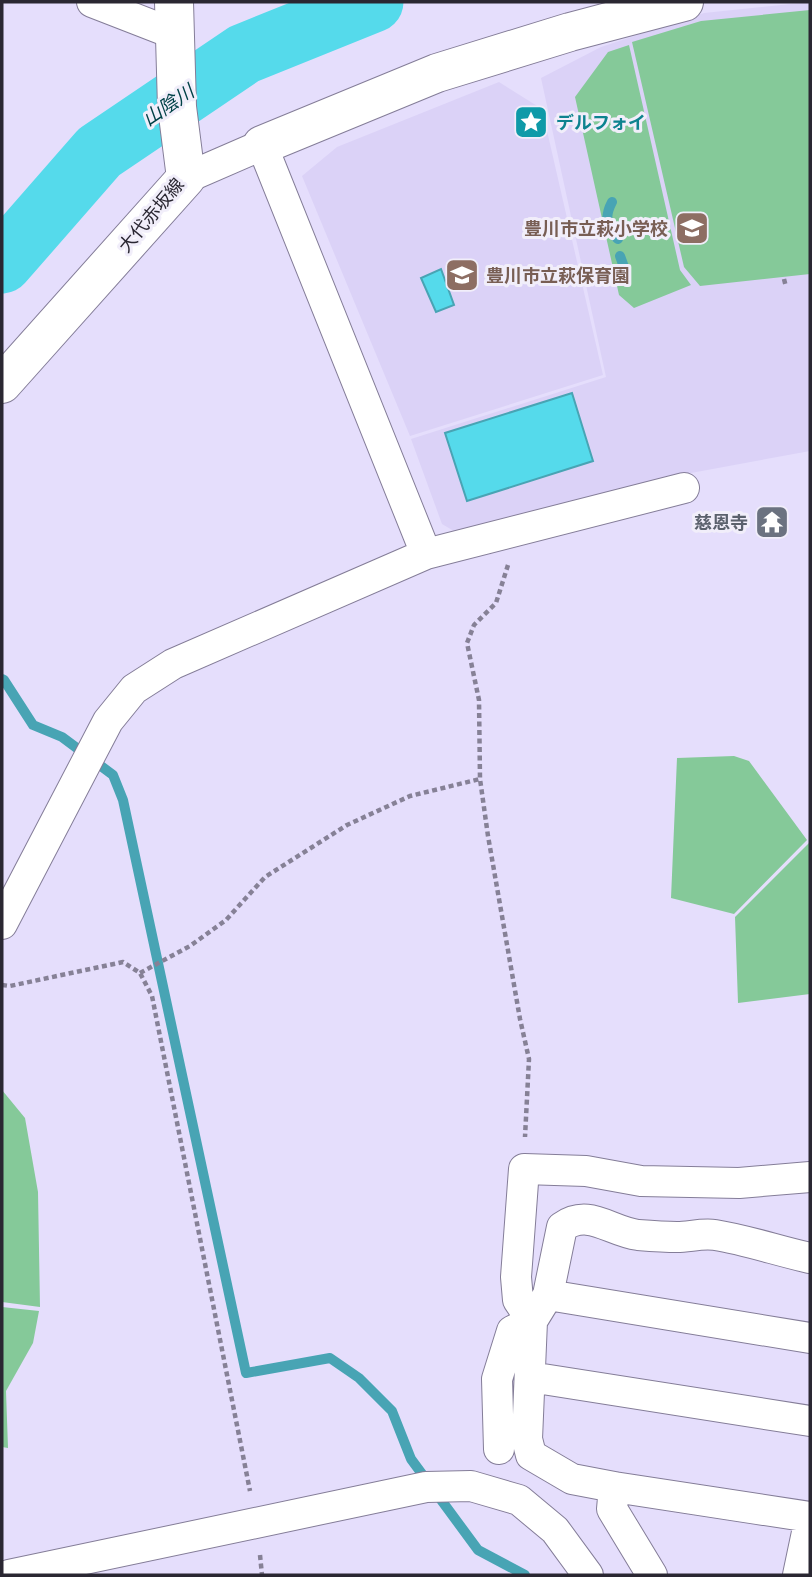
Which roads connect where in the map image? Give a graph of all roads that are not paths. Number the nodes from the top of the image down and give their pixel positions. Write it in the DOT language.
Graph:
graph roads {
  1 [pos="92,2"];
  2 [pos="684,2"];
  3 [pos="176,18"];
  4 [pos="262,145"];
  5 [pos="186,178"];
  6 [pos="2,384"];
  7 [pos="684,488"];
  8 [pos="426,554"];
  9 [pos="2,924"];
  10 [pos="810,1177"];
  11 [pos="810,1258"];
  12 [pos="548,1295"];
  13 [pos="532,1321"];
  14 [pos="810,1338"];
  15 [pos="530,1377"];
  16 [pos="810,1421"];
  17 [pos="499,1449"];
  18 [pos="614,1487"];
  19 [pos="810,1518"];
  20 [pos="9,1575"];
  21 [pos="588,1575"];
  22 [pos="652,1575"];
  23 [pos="798,1575"];
  1 -- 3 [label="street"];
  2 -- 4 [label="street"];
  3 -- 5 [label="street, 大代赤坂線"];
  4 -- 5 [label="street"];
  4 -- 8 [label="street"];
  5 -- 6 [label="street, 大代赤坂線"];
  7 -- 8 [label="street"];
  8 -- 9 [label="street"];
  10 -- 13 [label="street"];
  11 -- 12 [label="street"];
  12 -- 13 [label="street"];
  12 -- 14 [label="street"];
  13 -- 15 [label="street"];
  13 -- 17 [label="street"];
  15 -- 16 [label="street"];
  15 -- 18 [label="street"];
  18 -- 19 [label="street"];
  18 -- 22 [label="street"];
  19 -- 23 [label="street"];
  20 -- 21 [label="street"];
}
